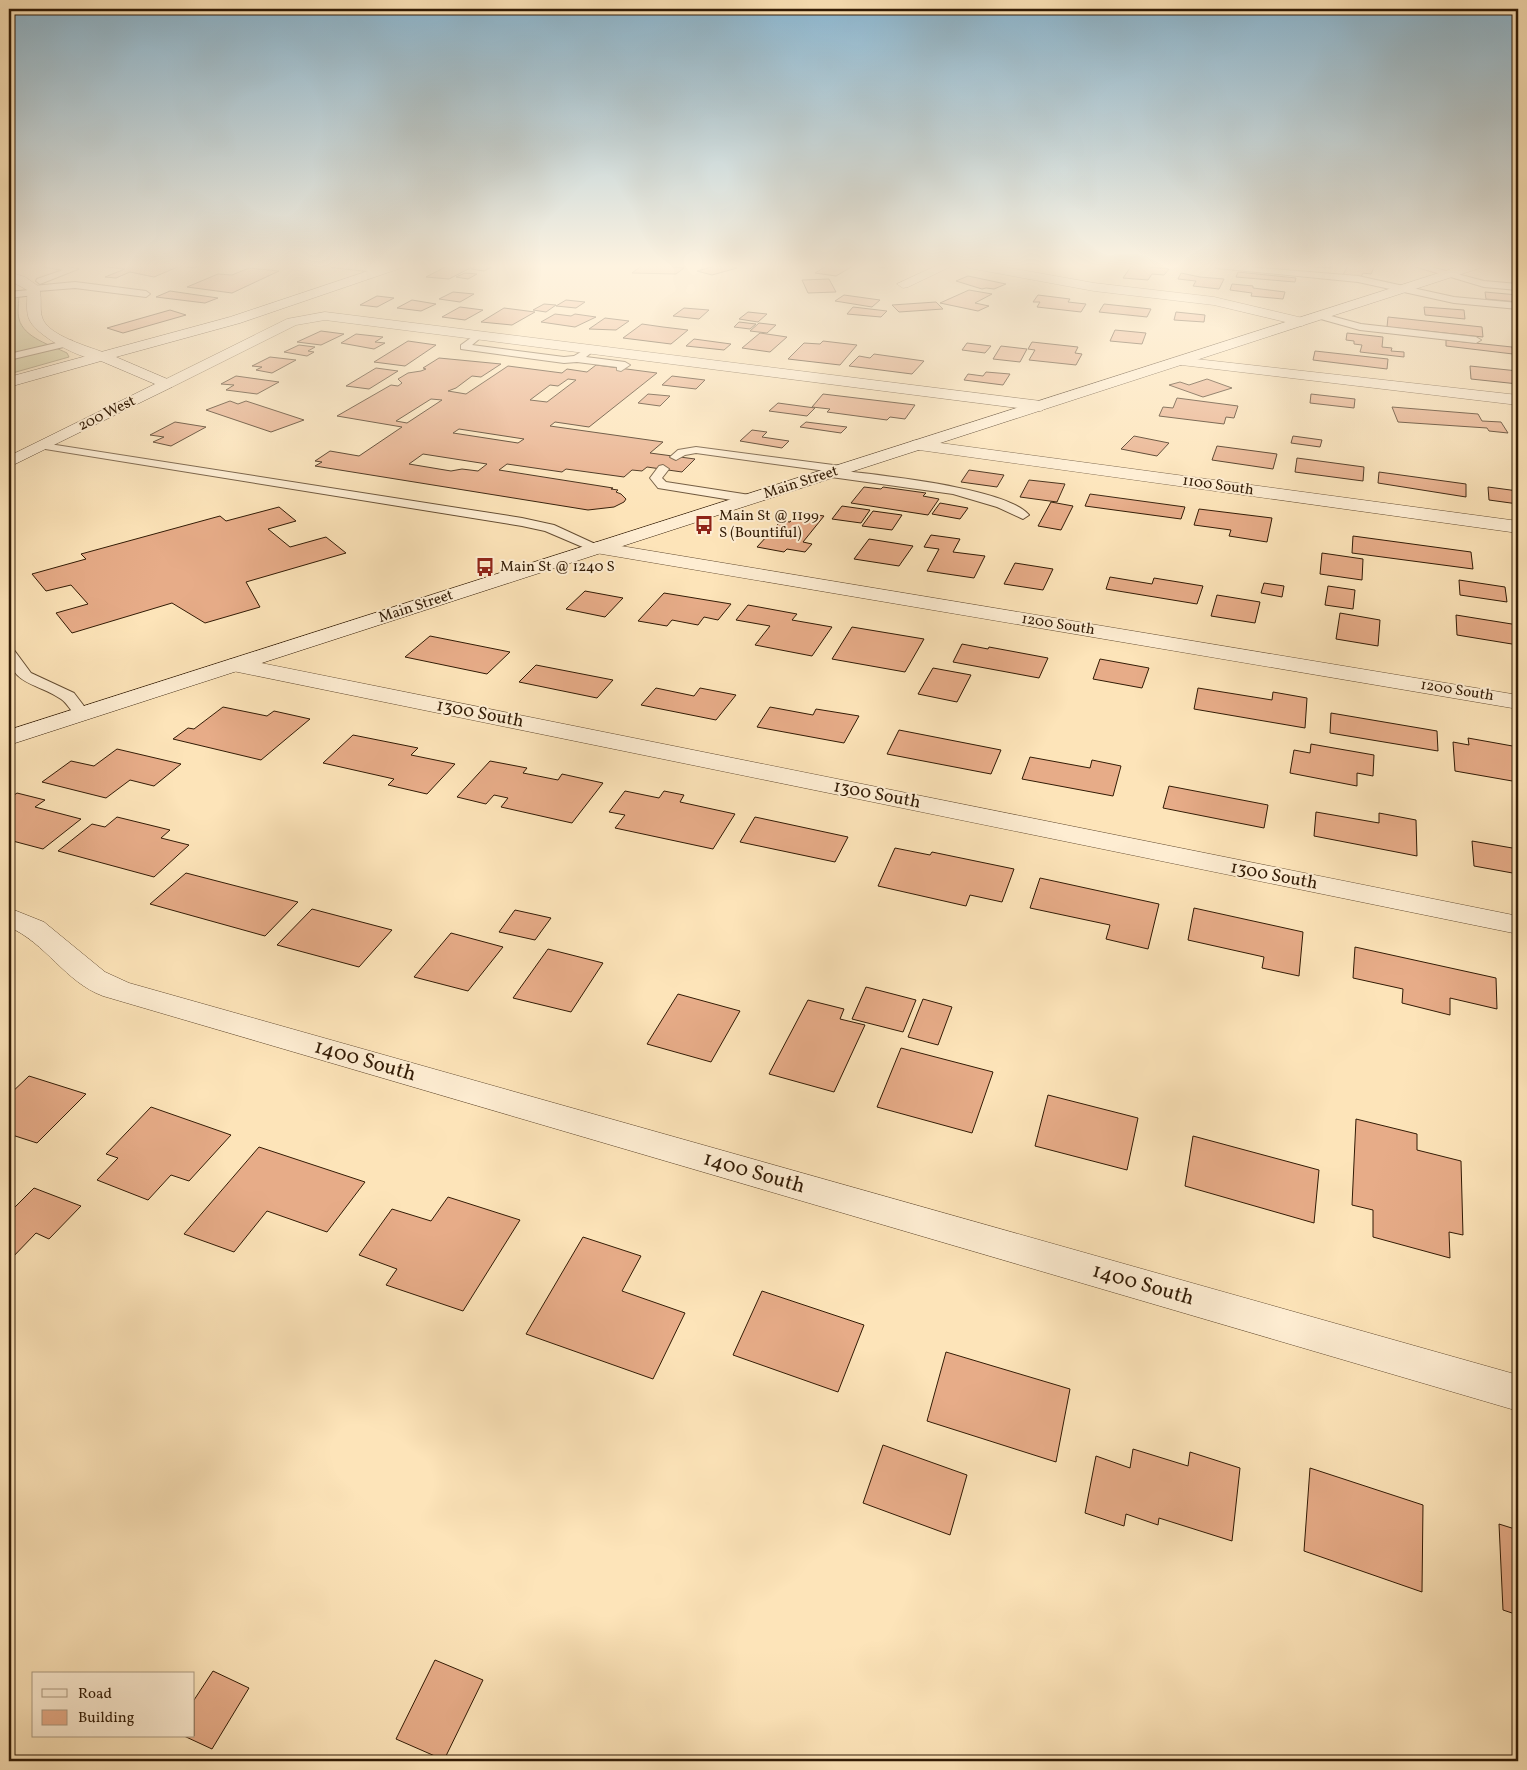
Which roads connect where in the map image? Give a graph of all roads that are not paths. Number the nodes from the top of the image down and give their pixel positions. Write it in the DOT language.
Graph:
graph roads {
  1 [pos="54,347"];
  2 [pos="78,347"];
  3 [pos="140,347"];
  4 [pos="242,347"];
  5 [pos="465,347"];
  6 [pos="572,347"];
  7 [pos="1224,347"];
  8 [pos="591,349"];
  9 [pos="9,357"];
  10 [pos="103,357"];
  11 [pos="577,359"];
  12 [pos="1178,361"];
  13 [pos="621,368"];
  14 [pos="9,382"];
  15 [pos="167,384"];
  16 [pos="1518,400"];
  17 [pos="1041,406"];
  18 [pos="918,445"];
  19 [pos="42,446"];
  20 [pos="676,457"];
  21 [pos="9,462"];
  22 [pos="663,470"];
  23 [pos="836,471"];
  24 [pos="750,499"];
  25 [pos="1023,515"];
  26 [pos="1518,528"];
  27 [pos="597,548"];
  28 [pos="9,653"];
  29 [pos="236,665"];
  30 [pos="1518,702"];
  31 [pos="82,714"];
  32 [pos="9,738"];
  33 [pos="9,917"];
  34 [pos="1518,925"];
  35 [pos="1518,1393"];
  1 -- 9 [label="lane"];
  2 -- 10 [label="street"];
  3 -- 10 [label="street"];
  4 -- 15 [label="street, 200 West"];
  5 -- 11 [label="lane"];
  6 -- 8 [label="street, 200 West"];
  7 -- 12 [label="street, Main Street"];
  8 -- 11 [label="lane"];
  8 -- 17 [label="street, 200 West"];
  10 -- 14 [label="street"];
  10 -- 15 [label="street"];
  11 -- 13 [label="lane"];
  12 -- 16 [label="street"];
  12 -- 17 [label="street, Main Street"];
  15 -- 19 [label="street, 200 West"];
  17 -- 18 [label="street, Main Street"];
  18 -- 23 [label="street, Main Street"];
  18 -- 26 [label="street, 1100 South"];
  19 -- 21 [label="street, 200 West"];
  19 -- 27 [label="lane"];
  20 -- 23 [label="lane"];
  22 -- 24 [label="lane"];
  23 -- 24 [label="street, Main Street"];
  23 -- 25 [label="lane"];
  24 -- 27 [label="street, Main Street"];
  27 -- 29 [label="street, Main Street"];
  27 -- 30 [label="street, 1200 South"];
  28 -- 31 [label="lane"];
  29 -- 31 [label="street, Main Street"];
  29 -- 34 [label="street, 1300 South"];
  31 -- 32 [label="street, Main Street"];
  33 -- 35 [label="street, 1400 South"];
}
